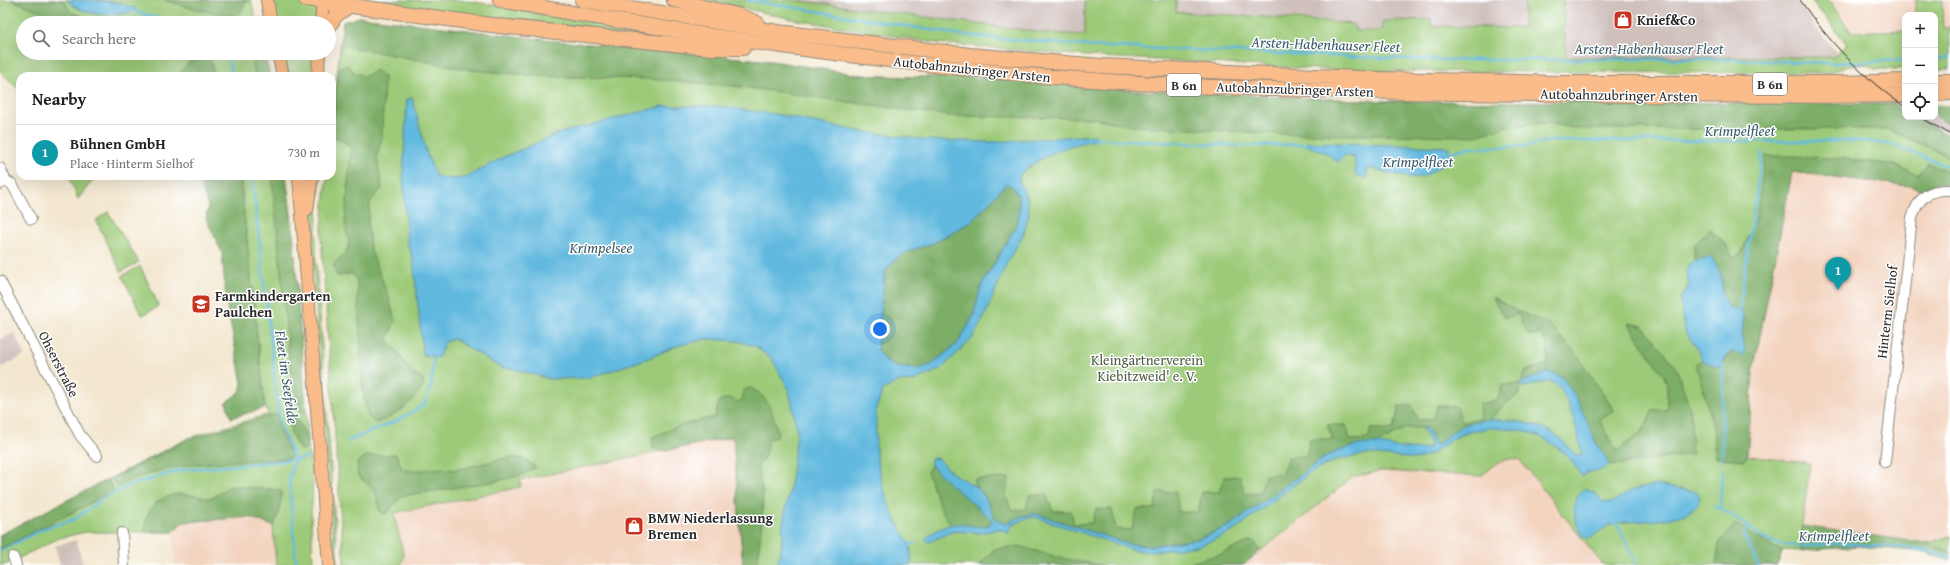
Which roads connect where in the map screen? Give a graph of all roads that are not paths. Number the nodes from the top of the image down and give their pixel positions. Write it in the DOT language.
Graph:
graph roads {
  1 [pos="267,0"];
  2 [pos="305,0"];
  3 [pos="500,0"];
  4 [pos="582,0"];
  5 [pos="674,0"];
  6 [pos="323,1"];
  7 [pos="349,6"];
  8 [pos="270,16"];
  9 [pos="322,16"];
  10 [pos="335,16"];
  11 [pos="778,32"];
  12 [pos="772,46"];
  13 [pos="280,60"];
  14 [pos="282,72"];
  15 [pos="1950,80"];
  16 [pos="1938,81"];
  17 [pos="1902,82"];
  18 [pos="1950,93"];
  19 [pos="1938,94"];
  20 [pos="1902,95"];
  21 [pos="0,168"];
  22 [pos="299,180"];
  23 [pos="311,180"];
  24 [pos="3,183"];
  25 [pos="1950,190"];
  26 [pos="31,220"];
  27 [pos="305,228"];
  28 [pos="0,281"];
  29 [pos="97,456"];
  30 [pos="1885,462"];
  31 [pos="122,533"];
  32 [pos="124,565"];
  33 [pos="330,565"];
  1 -- 8 [label="main road"];
  2 -- 6 [label="main road"];
  3 -- 12 [label="highway, Autobahnzubringer Arsten / B 6n"];
  4 -- 11 [label="highway, Autobahnzubringer Arsten / B 6n"];
  5 -- 11 [label="highway"];
  6 -- 7 [label="highway"];
  6 -- 9 [label="main road"];
  7 -- 10 [label="highway"];
  7 -- 12 [label="highway"];
  11 -- 17 [label="highway, Autobahnzubringer Arsten / B 6n"];
  12 -- 20 [label="highway, Autobahnzubringer Arsten / B 6n"];
  13 -- 14 [label="main road"];
  15 -- 16 [label="highway"];
  18 -- 19 [label="highway"];
  21 -- 24 [label="street"];
  22 -- 27 [label="main road"];
  23 -- 27 [label="main road"];
  24 -- 26 [label="street"];
  25 -- 30 [label="street, Hinterm Sielhof"];
  27 -- 33 [label="main road"];
  28 -- 29 [label="street, Ohserstraße"];
  31 -- 32 [label="street"];
}
